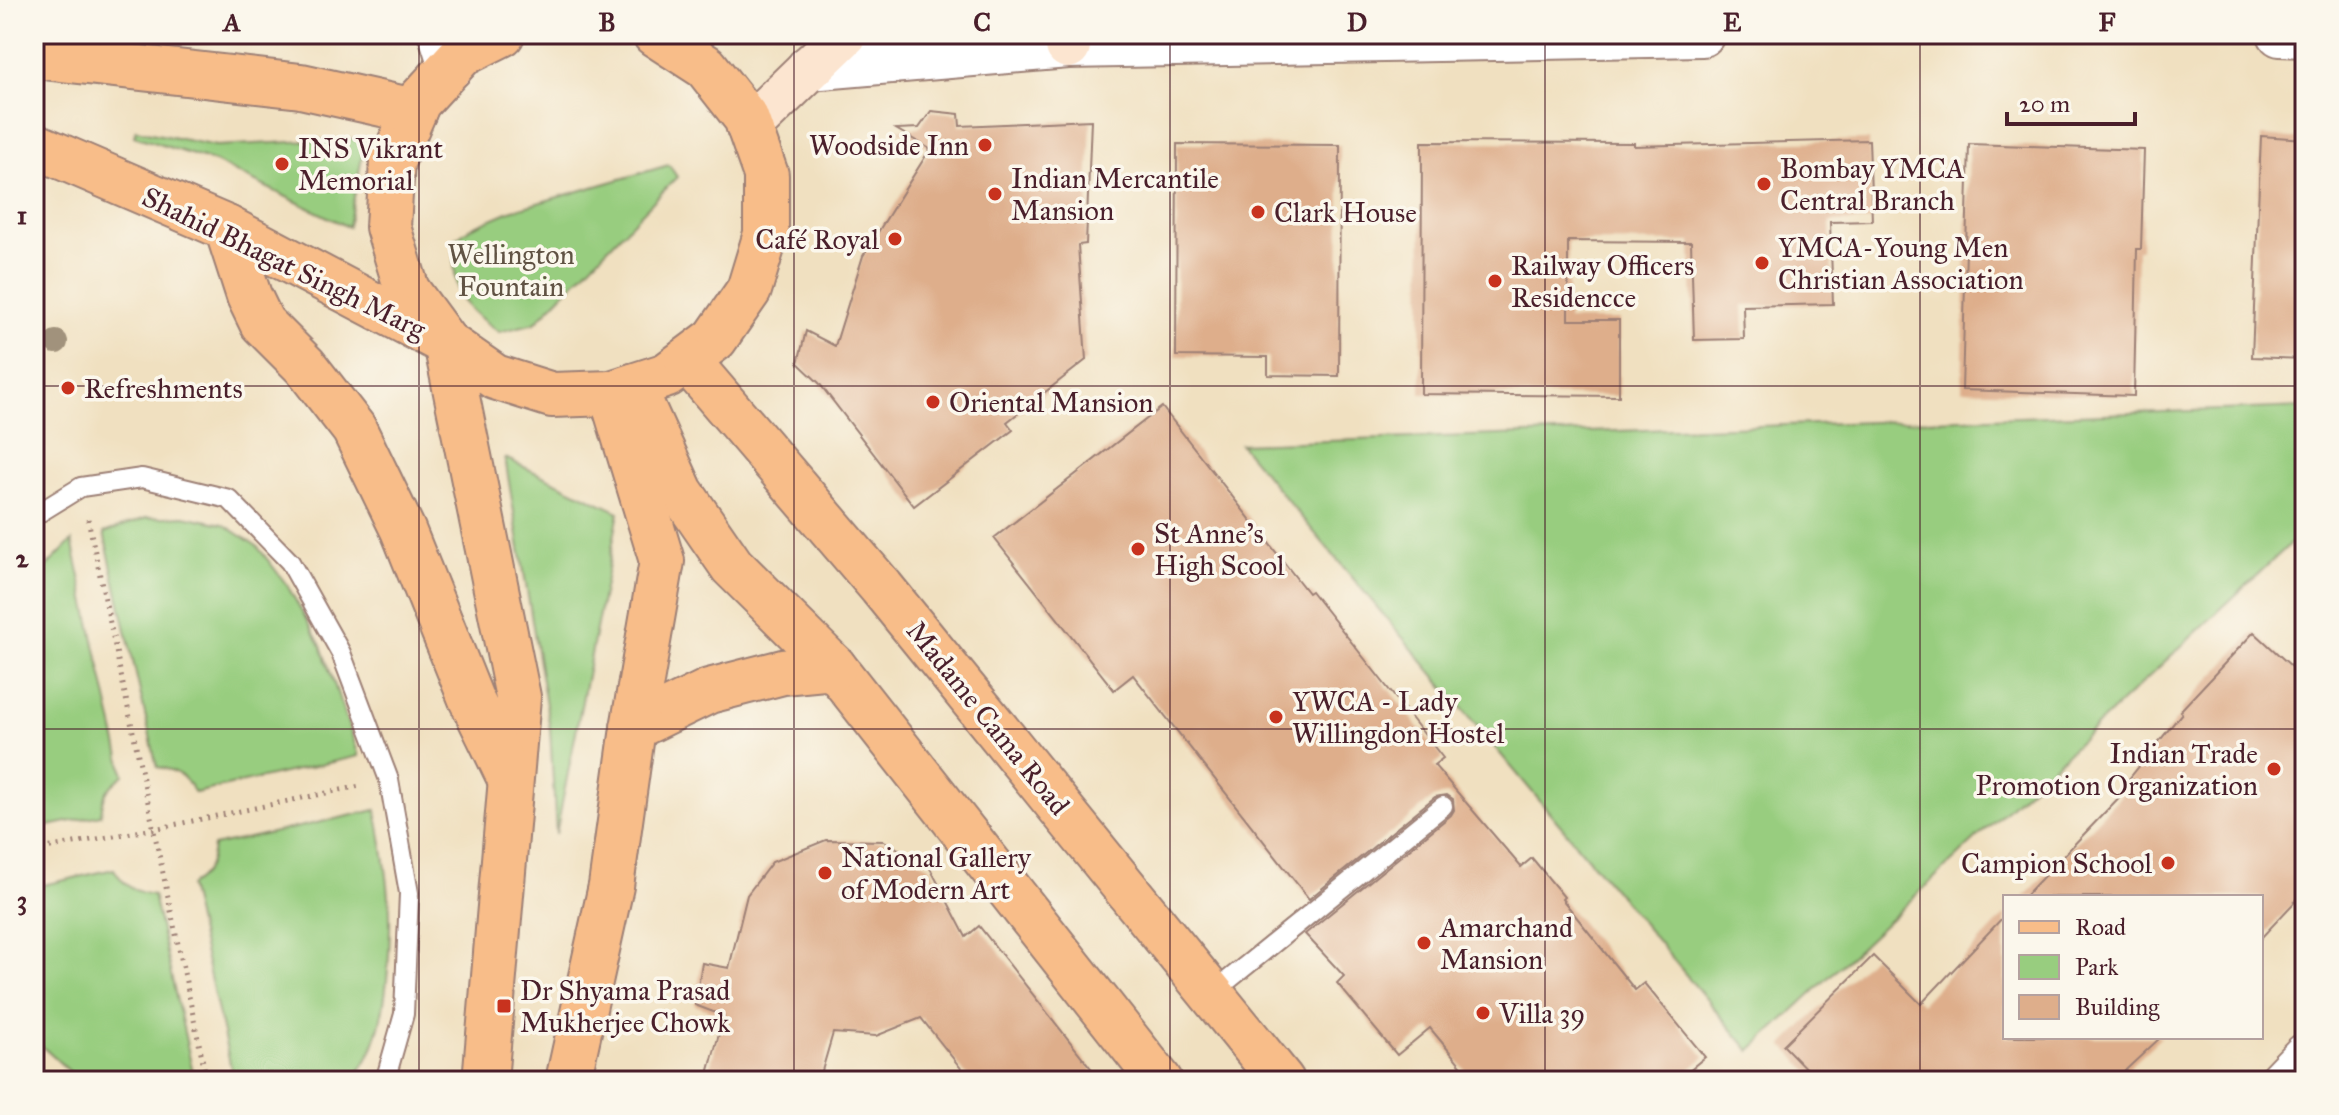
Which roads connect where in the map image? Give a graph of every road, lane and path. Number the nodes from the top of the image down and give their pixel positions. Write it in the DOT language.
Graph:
graph roads {
  1 [pos="502,34"];
  2 [pos="655,34"];
  3 [pos="845,34"];
  4 [pos="1702,34"];
  5 [pos="2280,34"];
  6 [pos="2305,35"];
  7 [pos="1068,40"];
  8 [pos="446,50"];
  9 [pos="34,56"];
  10 [pos="809,68"];
  11 [pos="414,111"];
  12 [pos="749,127"];
  13 [pos="34,145"];
  14 [pos="227,228"];
  15 [pos="446,343"];
  16 [pos="687,360"];
  17 [pos="622,390"];
  18 [pos="81,487"];
  19 [pos="34,516"];
  20 [pos="834,667"];
  21 [pos="633,728"];
  22 [pos="510,779"];
  23 [pos="389,780"];
  24 [pos="1443,806"];
  25 [pos="154,829"];
  26 [pos="34,850"];
  27 [pos="1211,994"];
  28 [pos="2305,1056"];
  29 [pos="207,1081"];
  30 [pos="385,1081"];
  31 [pos="485,1081"];
  32 [pos="568,1081"];
  33 [pos="1160,1081"];
  34 [pos="1282,1081"];
  35 [pos="2281,1081"];
  1 -- 8 [label="main road"];
  2 -- 12 [label="main road"];
  3 -- 10 [label="main road"];
  4 -- 7 [label="street"];
  5 -- 6 [label="street"];
  7 -- 10 [label="street"];
  8 -- 11 [label="main road"];
  9 -- 11 [label="main road"];
  10 -- 12 [label="main road"];
  11 -- 15 [label="main road"];
  12 -- 16 [label="main road"];
  13 -- 14 [label="main road, Shahid Bhagat Singh Marg"];
  14 -- 15 [label="main road, Shahid Bhagat Singh Marg"];
  14 -- 22 [label="main road"];
  15 -- 17 [label="main road"];
  15 -- 22 [label="main road"];
  16 -- 17 [label="main road"];
  16 -- 27 [label="main road, Madame Cama Road"];
  17 -- 20 [label="main road"];
  17 -- 21 [label="main road"];
  18 -- 19 [label="lane"];
  18 -- 23 [label="lane"];
  18 -- 25 [label="path"];
  20 -- 21 [label="main road"];
  20 -- 33 [label="main road"];
  21 -- 32 [label="main road"];
  22 -- 31 [label="main road"];
  23 -- 25 [label="path"];
  23 -- 30 [label="lane"];
  24 -- 27 [label="lane"];
  25 -- 26 [label="path"];
  25 -- 29 [label="path"];
  27 -- 34 [label="main road, Madame Cama Road"];
  28 -- 35 [label="street"];
}
